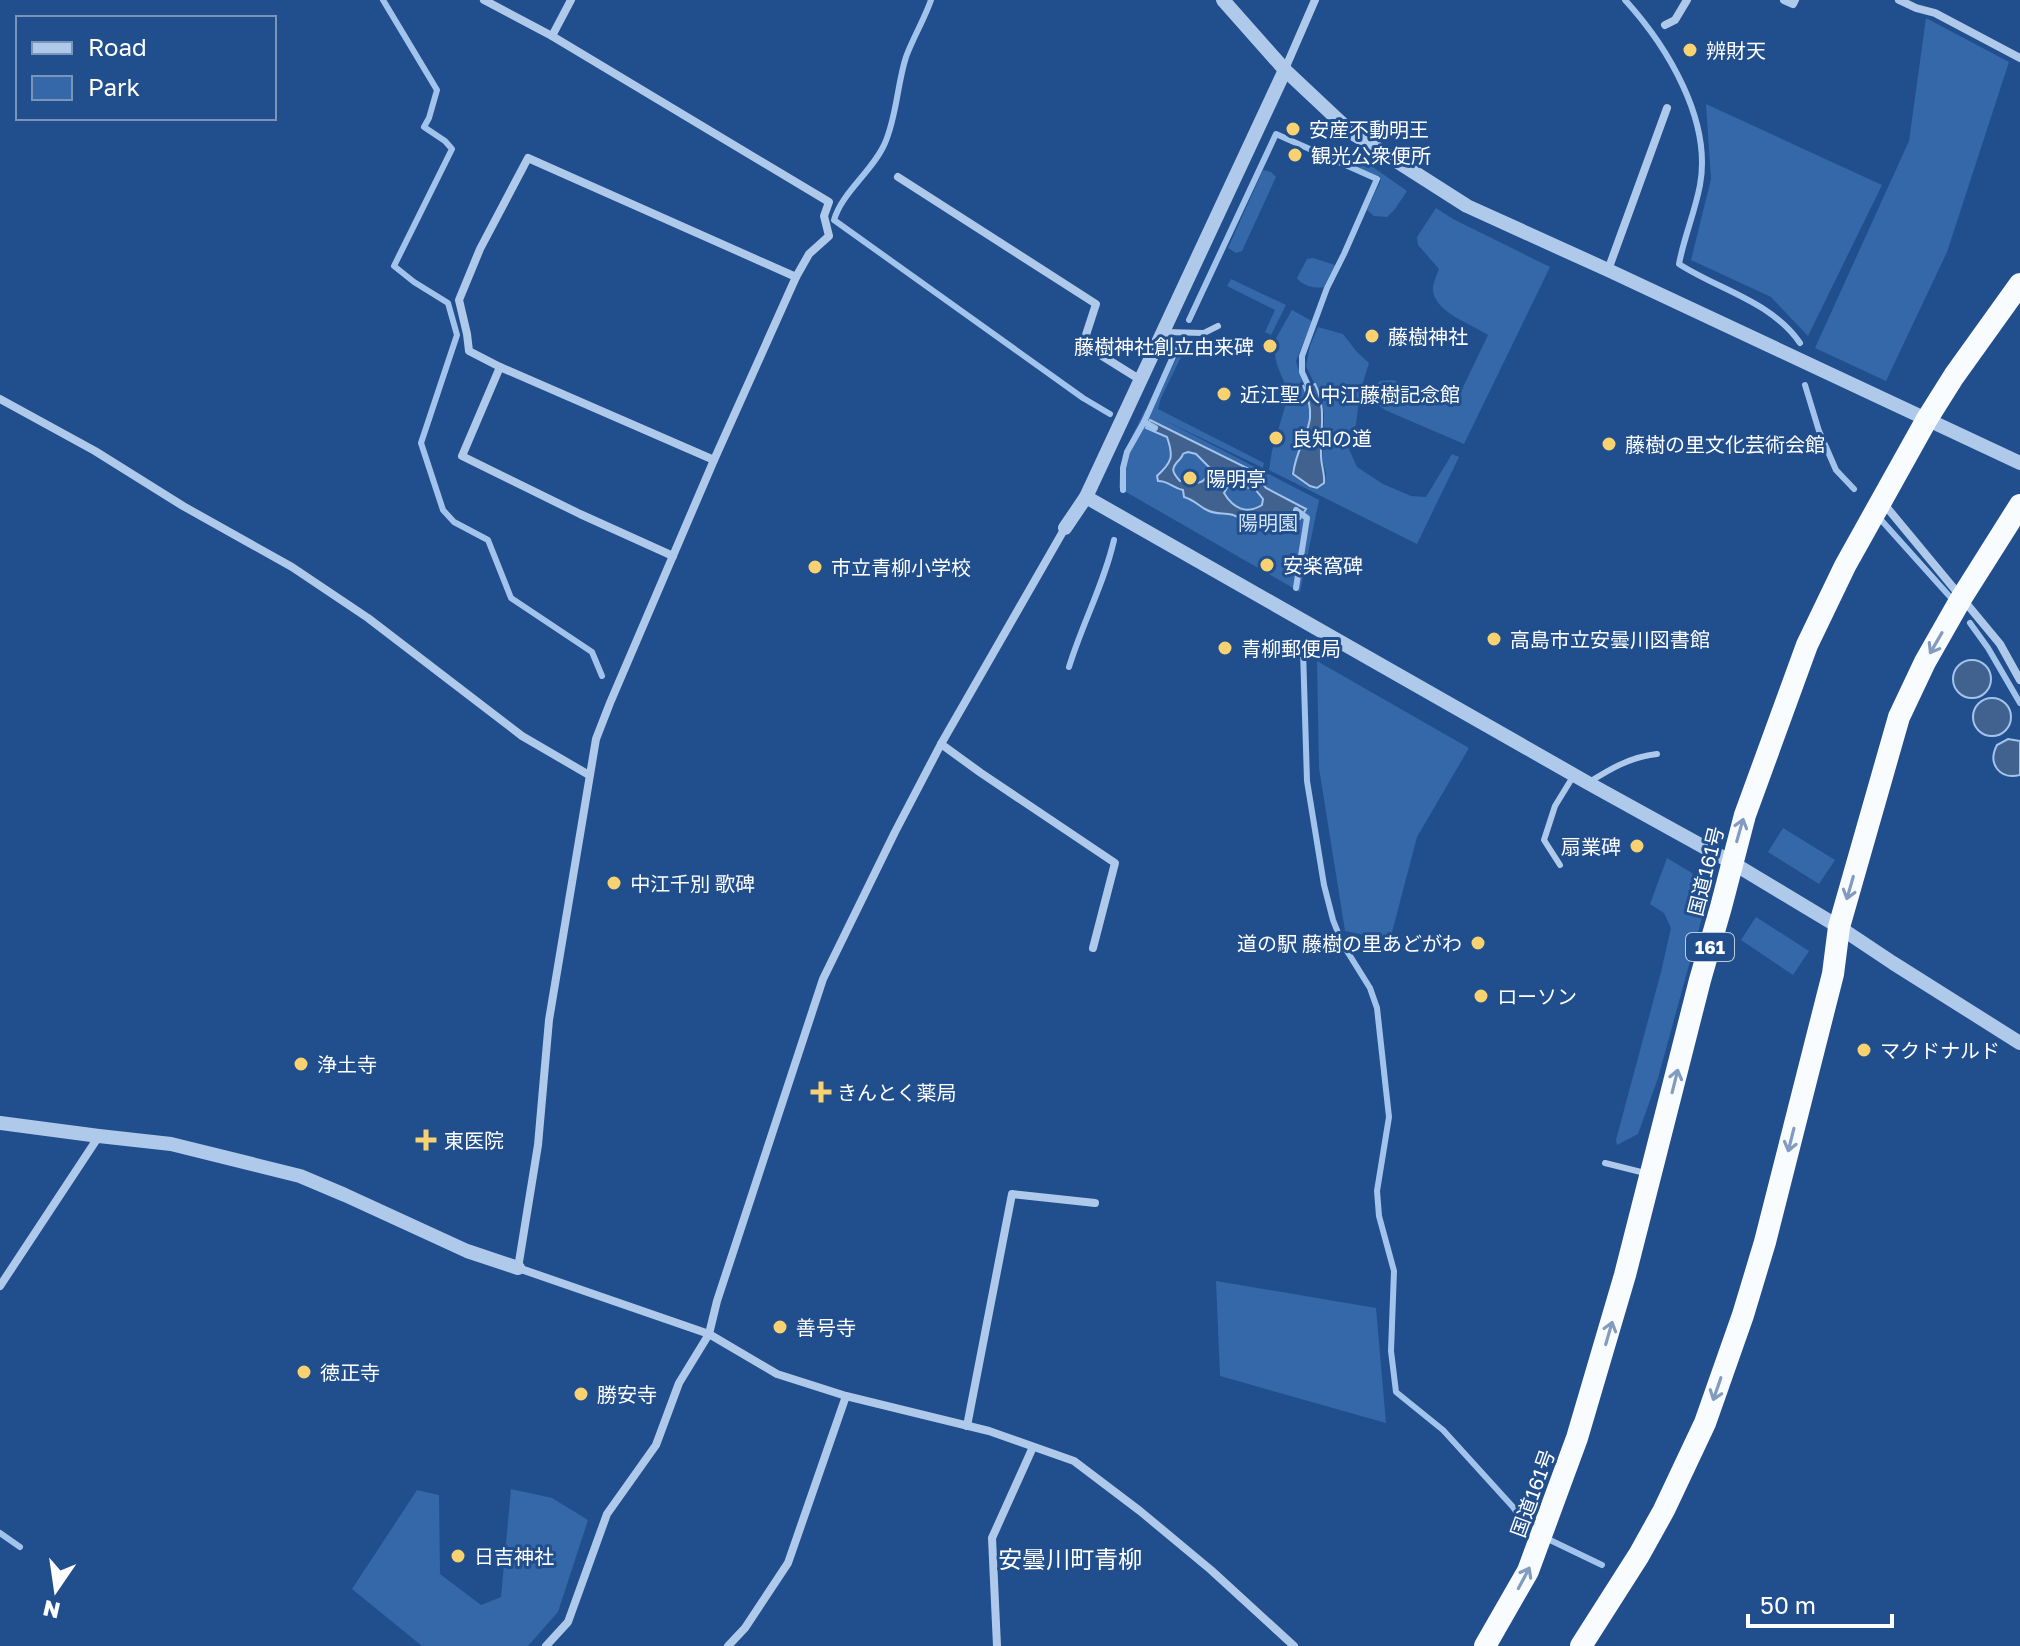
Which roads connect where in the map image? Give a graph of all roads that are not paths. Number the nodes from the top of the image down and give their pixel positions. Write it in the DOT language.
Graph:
graph roads {
  1 [pos="484,0"];
  2 [pos="571,0"];
  3 [pos="1223,0"];
  4 [pos="1315,0"];
  5 [pos="1687,0"];
  6 [pos="1784,0"];
  7 [pos="1795,0"];
  8 [pos="1899,0"];
  9 [pos="1665,25"];
  10 [pos="552,36"];
  11 [pos="2020,58"];
  12 [pos="1285,70"];
  13 [pos="1667,108"];
  14 [pos="898,177"];
  15 [pos="1608,270"];
  16 [pos="796,277"];
  17 [pos="2020,284"];
  18 [pos="1218,326"];
  19 [pos="1161,332"];
  20 [pos="500,367"];
  21 [pos="1139,379"];
  22 [pos="0,399"];
  23 [pos="1927,419"];
  24 [pos="714,460"];
  25 [pos="2020,463"];
  26 [pos="1086,497"];
  27 [pos="1881,501"];
  28 [pos="2020,505"];
  29 [pos="1065,528"];
  30 [pos="673,556"];
  31 [pos="1962,597"];
  32 [pos="2020,680"];
  33 [pos="941,744"];
  34 [pos="1657,754"];
  35 [pos="589,775"];
  36 [pos="1574,775"];
  37 [pos="1588,783"];
  38 [pos="1731,862"];
  39 [pos="1560,865"];
  40 [pos="1839,927"];
  41 [pos="1093,948"];
  42 [pos="2020,1043"];
  43 [pos="0,1123"];
  44 [pos="99,1136"];
  45 [pos="1605,1163"];
  46 [pos="1652,1175"];
  47 [pos="1095,1203"];
  48 [pos="518,1268"];
  49 [pos="0,1286"];
  50 [pos="709,1334"];
  51 [pos="846,1396"];
  52 [pos="967,1426"];
  53 [pos="1033,1447"];
  54 [pos="546,1646"];
  55 [pos="728,1646"];
  56 [pos="997,1646"];
  57 [pos="1294,1646"];
  58 [pos="1485,1646"];
  59 [pos="1581,1646"];
  1 -- 10 [label="street"];
  2 -- 10 [label="street"];
  3 -- 12 [label="street"];
  4 -- 12 [label="street"];
  5 -- 9 [label="street"];
  6 -- 7 [label="street"];
  8 -- 11 [label="street"];
  10 -- 16 [label="street"];
  12 -- 15 [label="street"];
  12 -- 19 [label="street"];
  13 -- 15 [label="street"];
  14 -- 21 [label="street"];
  15 -- 23 [label="street"];
  16 -- 20 [label="street"];
  16 -- 24 [label="street"];
  17 -- 23 [label="highway, 国道161号 / 161"];
  18 -- 19 [label="lane"];
  19 -- 21 [label="street"];
  20 -- 24 [label="street"];
  20 -- 30 [label="street"];
  21 -- 26 [label="street"];
  22 -- 35 [label="street"];
  23 -- 25 [label="street"];
  23 -- 27 [label="highway, 国道161号 / 161"];
  24 -- 30 [label="street"];
  26 -- 29 [label="street"];
  26 -- 36 [label="street"];
  27 -- 31 [label="street"];
  38 -- 27 [label="highway, 国道161号 / 161, one-way"];
  28 -- 31 [label="highway"];
  29 -- 33 [label="street"];
  30 -- 35 [label="street"];
  31 -- 32 [label="street"];
  31 -- 40 [label="highway, one-way"];
  33 -- 41 [label="street"];
  33 -- 50 [label="street"];
  34 -- 37 [label="lane"];
  35 -- 48 [label="street"];
  36 -- 37 [label="street"];
  36 -- 39 [label="lane"];
  37 -- 38 [label="street"];
  38 -- 40 [label="street"];
  46 -- 38 [label="highway, 国道161号 / 161, one-way"];
  40 -- 42 [label="street"];
  40 -- 59 [label="highway, one-way"];
  43 -- 44 [label="street"];
  44 -- 48 [label="street"];
  44 -- 49 [label="street"];
  45 -- 46 [label="lane"];
  58 -- 46 [label="highway, 国道161号 / 161, one-way"];
  47 -- 52 [label="street"];
  48 -- 50 [label="street"];
  50 -- 51 [label="street"];
  50 -- 54 [label="street"];
  51 -- 52 [label="street"];
  51 -- 55 [label="street"];
  52 -- 53 [label="street"];
  53 -- 56 [label="street"];
  53 -- 57 [label="street"];
}
